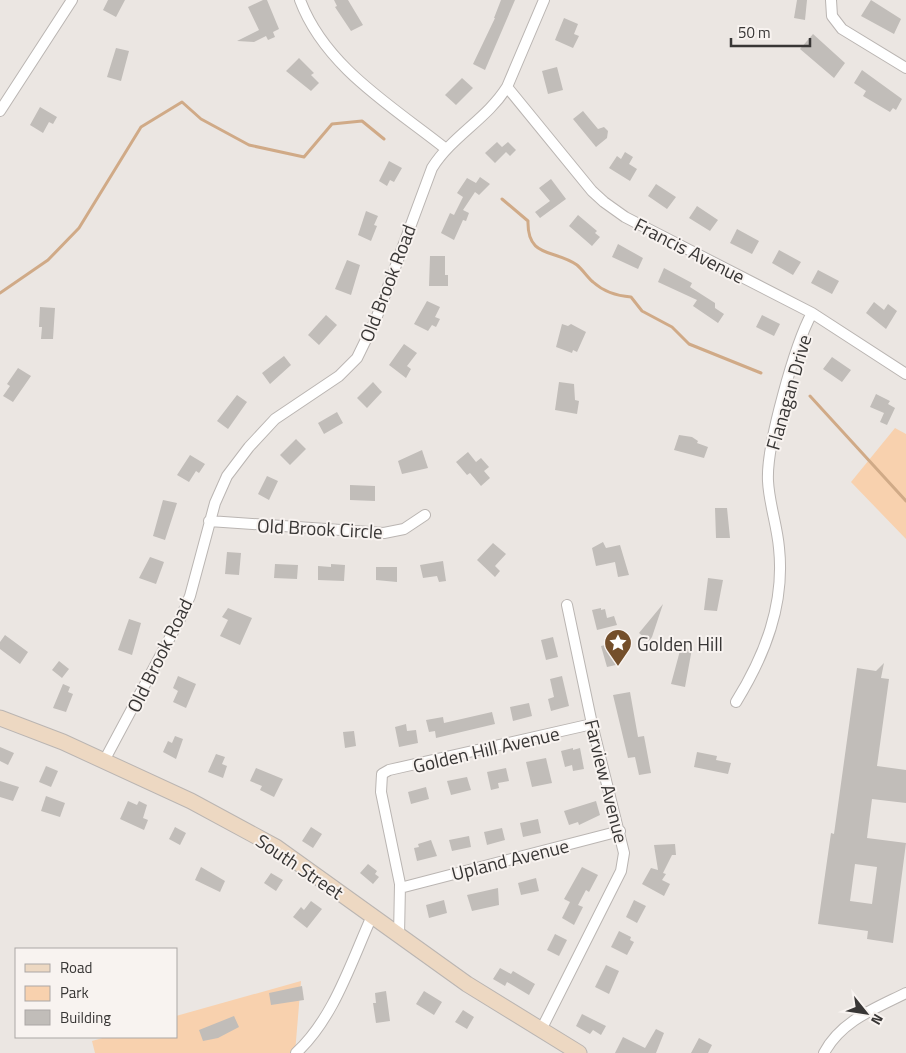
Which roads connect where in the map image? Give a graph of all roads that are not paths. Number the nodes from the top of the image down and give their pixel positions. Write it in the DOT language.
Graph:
graph roads {
  1 [pos="72,0"];
  2 [pos="300,0"];
  3 [pos="544,0"];
  4 [pos="831,0"];
  5 [pos="906,68"];
  6 [pos="507,87"];
  7 [pos="0,111"];
  8 [pos="446,149"];
  9 [pos="812,313"];
  10 [pos="906,374"];
  11 [pos="425,515"];
  12 [pos="209,521"];
  13 [pos="567,605"];
  14 [pos="736,702"];
  15 [pos="0,718"];
  16 [pos="592,724"];
  17 [pos="104,761"];
  18 [pos="620,831"];
  19 [pos="400,888"];
  20 [pos="372,916"];
  21 [pos="400,936"];
  22 [pos="906,993"];
  23 [pos="541,1030"];
  24 [pos="572,1051"];
  25 [pos="296,1053"];
  26 [pos="824,1053"];
  1 -- 7 [label="street"];
  2 -- 8 [label="street"];
  3 -- 6 [label="street, Old Brook Road"];
  4 -- 5 [label="street"];
  6 -- 8 [label="street, Old Brook Road"];
  6 -- 9 [label="street, Francis Avenue"];
  8 -- 12 [label="street, Old Brook Road"];
  9 -- 10 [label="street, Francis Avenue"];
  9 -- 14 [label="street, Flanagan Drive"];
  11 -- 12 [label="street, Old Brook Circle"];
  12 -- 17 [label="street, Old Brook Road"];
  13 -- 16 [label="street, Farview Avenue"];
  15 -- 17 [label="street, South Street"];
  16 -- 18 [label="street, Farview Avenue"];
  16 -- 19 [label="street, Golden Hill Avenue"];
  17 -- 20 [label="street, South Street"];
  18 -- 19 [label="street, Upland Avenue"];
  18 -- 23 [label="street, Farview Avenue"];
  19 -- 21 [label="street"];
  20 -- 21 [label="street, South Street"];
  20 -- 25 [label="street"];
  21 -- 23 [label="street, South Street"];
  22 -- 26 [label="street"];
  23 -- 24 [label="street, South Street"];
}
